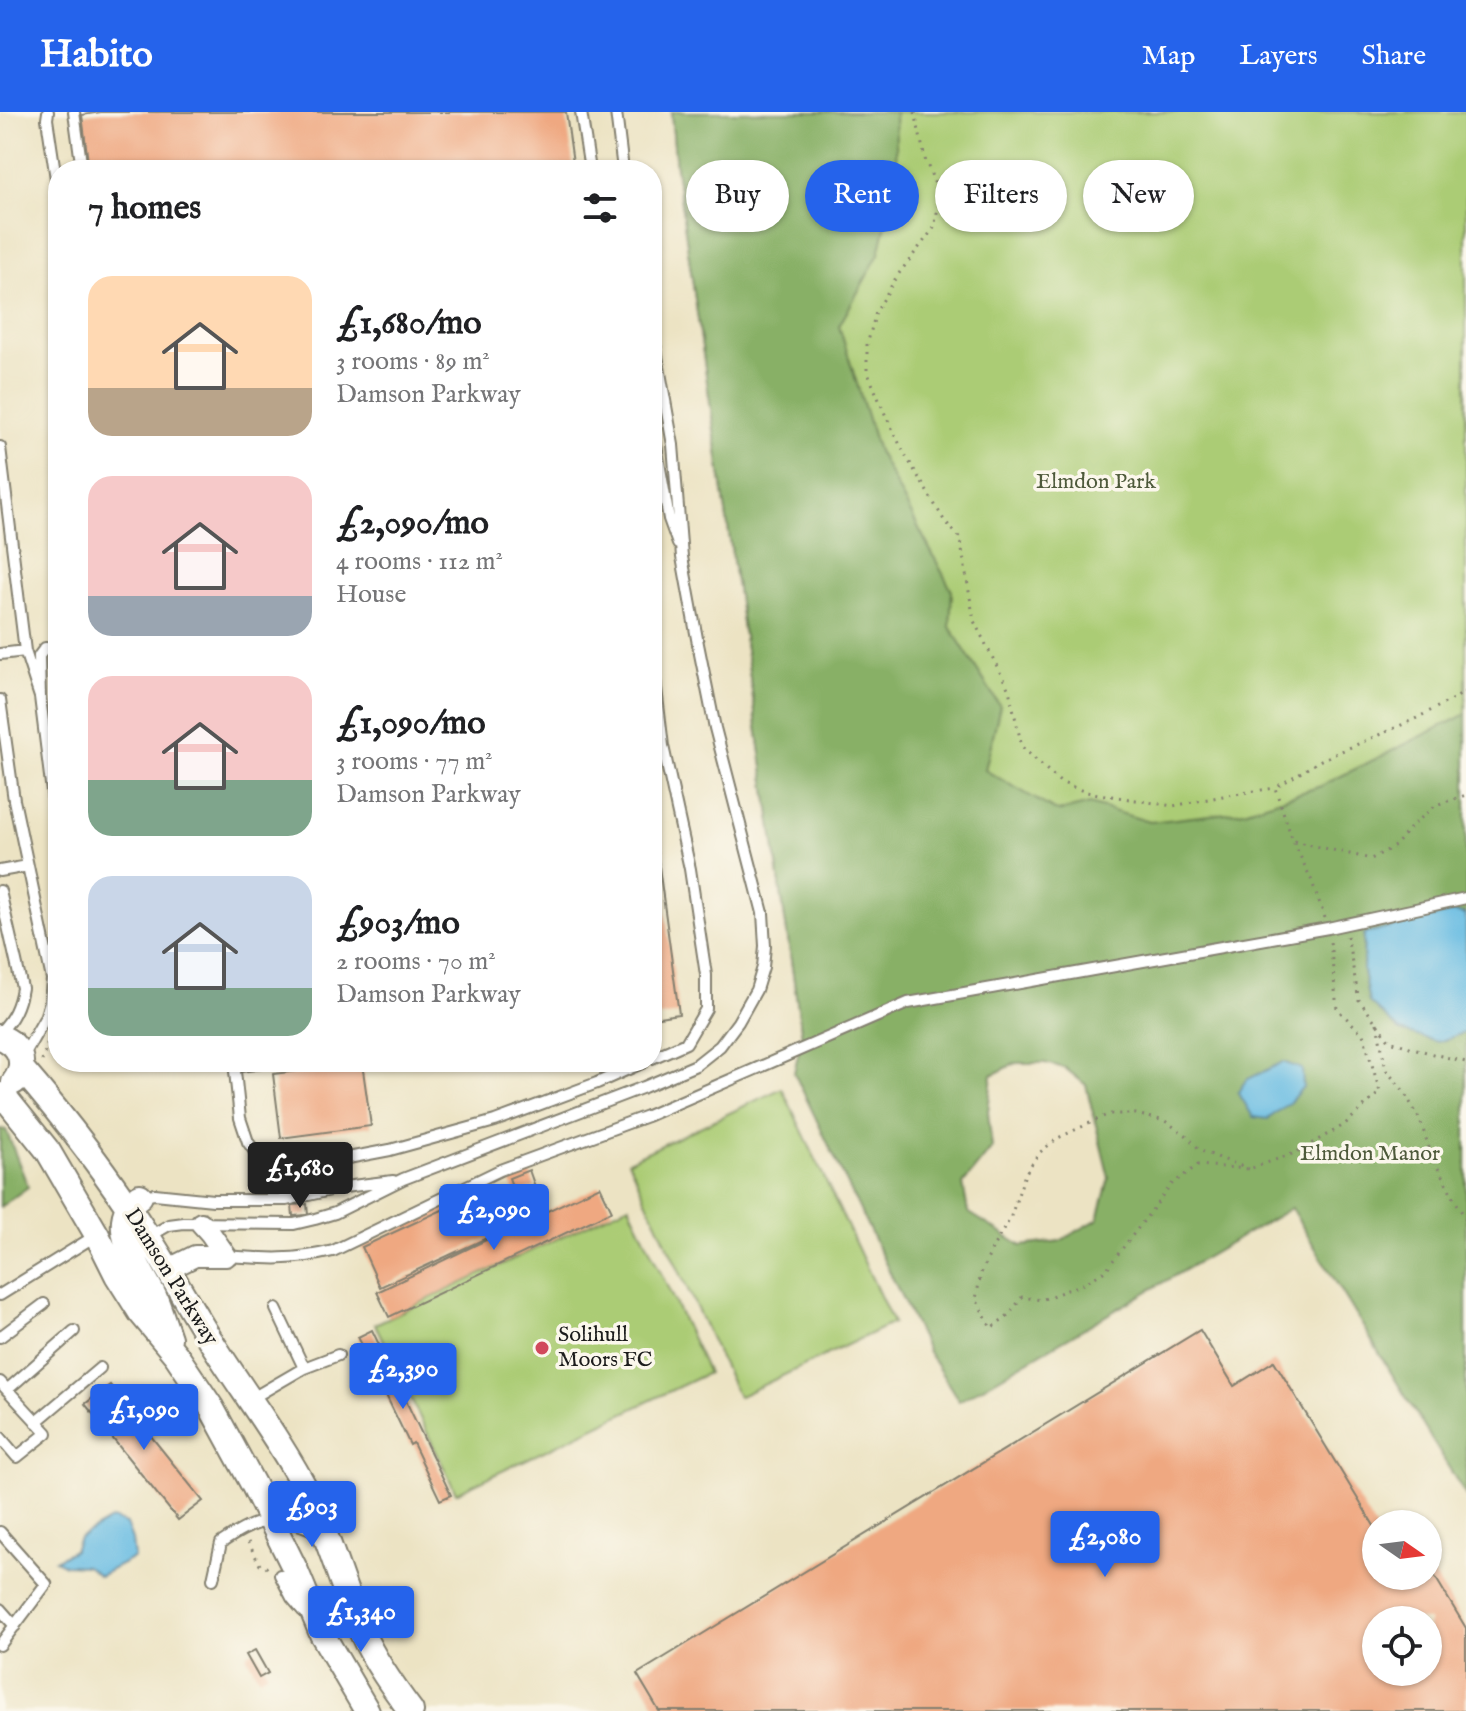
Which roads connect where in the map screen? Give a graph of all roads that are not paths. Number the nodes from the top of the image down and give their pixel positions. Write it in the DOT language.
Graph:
graph roads {
  1 [pos="48,112"];
  2 [pos="74,112"];
  3 [pos="581,112"];
  4 [pos="616,112"];
  5 [pos="53,160"];
  6 [pos="81,160"];
  7 [pos="588,160"];
  8 [pos="622,160"];
  9 [pos="662,384"];
  10 [pos="0,447"];
  11 [pos="662,479"];
  12 [pos="682,557"];
  13 [pos="48,648"];
  14 [pos="25,651"];
  15 [pos="0,654"];
  16 [pos="40,697"];
  17 [pos="0,700"];
  18 [pos="662,738"];
  19 [pos="48,761"];
  20 [pos="28,866"];
  21 [pos="0,871"];
  22 [pos="0,891"];
  23 [pos="1466,898"];
  24 [pos="48,960"];
  25 [pos="48,1008"];
  26 [pos="0,1034"];
  27 [pos="662,1054"];
  28 [pos="22,1064"];
  29 [pos="235,1072"];
  30 [pos="622,1072"];
  31 [pos="0,1092"];
  32 [pos="403,1179"];
  33 [pos="134,1202"];
  34 [pos="201,1223"];
  35 [pos="94,1229"];
  36 [pos="137,1238"];
  37 [pos="226,1256"];
  38 [pos="167,1270"];
  39 [pos="0,1295"];
  40 [pos="44,1304"];
  41 [pos="276,1309"];
  42 [pos="74,1331"];
  43 [pos="0,1337"];
  44 [pos="176,1355"];
  45 [pos="338,1355"];
  46 [pos="100,1368"];
  47 [pos="304,1368"];
  48 [pos="4,1386"];
  49 [pos="249,1400"];
  50 [pos="36,1422"];
  51 [pos="0,1437"];
  52 [pos="264,1521"];
  53 [pos="0,1532"];
  54 [pos="326,1536"];
  55 [pos="277,1578"];
  56 [pos="213,1579"];
  57 [pos="0,1609"];
  58 [pos="15,1626"];
  59 [pos="322,1634"];
  60 [pos="0,1645"];
  61 [pos="367,1711"];
  62 [pos="411,1711"];
  1 -- 5 [label="lane"];
  2 -- 6 [label="lane"];
  3 -- 7 [label="lane"];
  4 -- 8 [label="lane"];
  9 -- 12 [label="lane"];
  10 -- 14 [label="lane"];
  11 -- 12 [label="lane"];
  12 -- 32 [label="lane"];
  13 -- 16 [label="lane"];
  14 -- 15 [label="lane"];
  14 -- 16 [label="lane"];
  16 -- 19 [label="lane"];
  17 -- 20 [label="lane"];
  18 -- 27 [label="lane"];
  20 -- 21 [label="lane"];
  20 -- 24 [label="lane"];
  22 -- 26 [label="lane"];
  23 -- 37 [label="lane"];
  25 -- 28 [label="lane"];
  26 -- 28 [label="street, Damson Parkway"];
  28 -- 31 [label="street"];
  28 -- 33 [label="street, Damson Parkway"];
  29 -- 30 [label="lane"];
  31 -- 35 [label="street, Damson Parkway"];
  32 -- 33 [label="lane"];
  32 -- 34 [label="lane"];
  33 -- 36 [label="street, Damson Parkway"];
  34 -- 36 [label="lane"];
  34 -- 37 [label="street"];
  35 -- 36 [label="street"];
  35 -- 39 [label="lane"];
  35 -- 44 [label="street, Damson Parkway"];
  36 -- 38 [label="street, Damson Parkway"];
  36 -- 44 [label="street"];
  37 -- 38 [label="street"];
  38 -- 49 [label="street, Damson Parkway"];
  40 -- 43 [label="lane"];
  41 -- 47 [label="lane"];
  42 -- 48 [label="lane"];
  44 -- 52 [label="street, Damson Parkway"];
  45 -- 47 [label="lane"];
  46 -- 50 [label="lane"];
  47 -- 49 [label="lane"];
  48 -- 50 [label="lane"];
  49 -- 54 [label="street, Damson Parkway"];
  50 -- 51 [label="lane"];
  52 -- 54 [label="lane"];
  52 -- 56 [label="lane"];
  52 -- 59 [label="street, Damson Parkway"];
  53 -- 58 [label="lane"];
  54 -- 62 [label="street, Damson Parkway"];
  55 -- 59 [label="lane"];
  57 -- 58 [label="lane"];
  58 -- 60 [label="lane"];
  59 -- 61 [label="street, Damson Parkway"];
}
